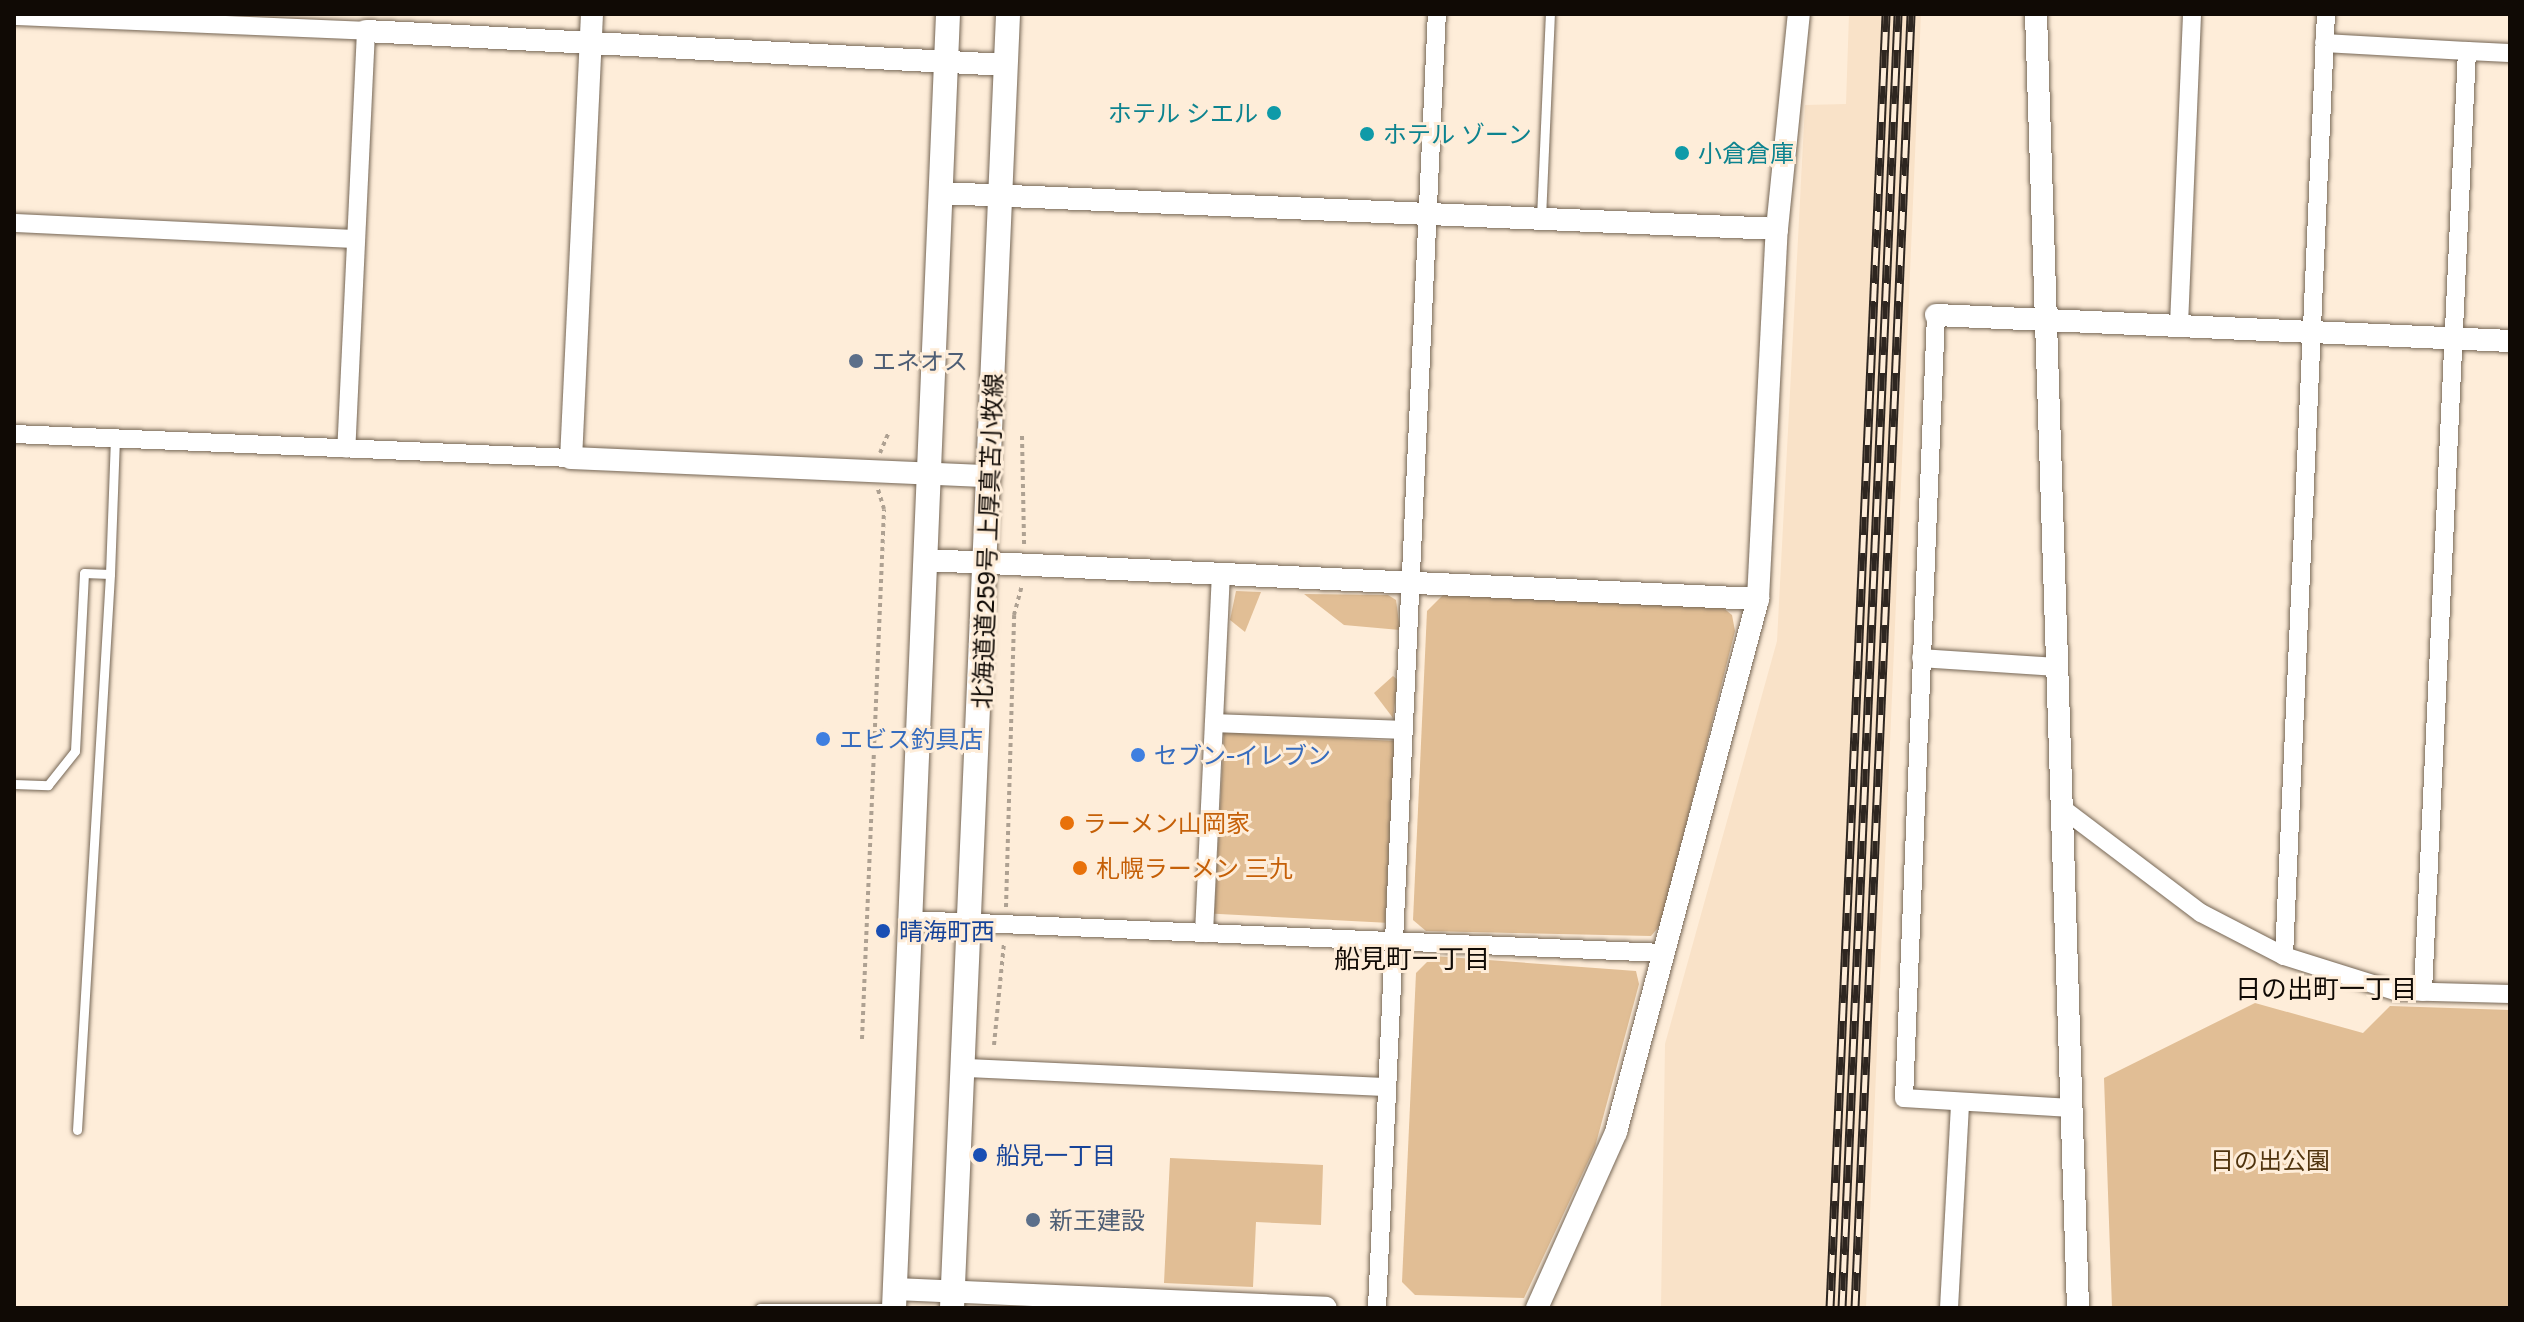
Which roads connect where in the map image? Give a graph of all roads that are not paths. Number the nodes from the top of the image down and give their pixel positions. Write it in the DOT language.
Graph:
graph roads {
  1 [pos="592,14"];
  2 [pos="948,14"];
  3 [pos="1008,14"];
  4 [pos="1437,14"];
  5 [pos="1550,14"];
  6 [pos="1799,14"];
  7 [pos="2036,14"];
  8 [pos="2192,14"];
  9 [pos="2326,14"];
  10 [pos="14,16"];
  11 [pos="366,31"];
  12 [pos="591,43"];
  13 [pos="2324,43"];
  14 [pos="2467,51"];
  15 [pos="2510,53"];
  16 [pos="945,62"];
  17 [pos="1006,65"];
  18 [pos="940,193"];
  19 [pos="1001,196"];
  20 [pos="1428,214"];
  21 [pos="1541,219"];
  22 [pos="14,223"];
  23 [pos="1777,229"];
  24 [pos="356,239"];
  25 [pos="1936,315"];
  26 [pos="2049,320"];
  27 [pos="2179,325"];
  28 [pos="2314,331"];
  29 [pos="2456,339"];
  30 [pos="2510,341"];
  31 [pos="14,434"];
  32 [pos="115,439"];
  33 [pos="346,449"];
  34 [pos="571,458"];
  35 [pos="928,473"];
  36 [pos="990,476"];
  37 [pos="925,560"];
  38 [pos="986,563"];
  39 [pos="110,574"];
  40 [pos="1221,575"];
  41 [pos="1411,584"];
  42 [pos="1758,599"];
  43 [pos="1921,658"];
  44 [pos="2056,667"];
  45 [pos="1214,723"];
  46 [pos="1404,730"];
  47 [pos="14,784"];
  48 [pos="2062,808"];
  49 [pos="910,920"];
  50 [pos="972,923"];
  51 [pos="1204,933"];
  52 [pos="1394,941"];
  53 [pos="1663,953"];
  54 [pos="2284,956"];
  55 [pos="2423,992"];
  56 [pos="2510,994"];
  57 [pos="965,1068"];
  58 [pos="1387,1087"];
  59 [pos="1960,1103"];
  60 [pos="2071,1108"];
  61 [pos="77,1130"];
  62 [pos="952,1300"];
  63 [pos="890,1302"];
  64 [pos="1290,1307"];
  65 [pos="760,1308"];
  66 [pos="1326,1308"];
  67 [pos="1377,1308"];
  68 [pos="1537,1308"];
  69 [pos="1949,1308"];
  70 [pos="2078,1308"];
  1 -- 12 [label="street"];
  2 -- 16 [label="main road"];
  3 -- 17 [label="main road, 北海道道259号 上厚真苫小牧線"];
  4 -- 20 [label="street"];
  5 -- 21 [label="lane"];
  6 -- 23 [label="street"];
  7 -- 26 [label="street"];
  8 -- 27 [label="street"];
  9 -- 13 [label="street"];
  10 -- 11 [label="street"];
  11 -- 12 [label="street"];
  11 -- 24 [label="street"];
  12 -- 16 [label="street"];
  12 -- 34 [label="street"];
  13 -- 14 [label="street"];
  13 -- 28 [label="street"];
  14 -- 15 [label="street"];
  14 -- 29 [label="street"];
  16 -- 17 [label="street"];
  16 -- 18 [label="main road"];
  17 -- 19 [label="main road, 北海道道259号 上厚真苫小牧線"];
  18 -- 19 [label="street"];
  18 -- 35 [label="main road"];
  19 -- 20 [label="street"];
  19 -- 36 [label="main road, 北海道道259号 上厚真苫小牧線"];
  20 -- 21 [label="street"];
  20 -- 41 [label="street"];
  21 -- 23 [label="street"];
  22 -- 24 [label="street"];
  23 -- 42 [label="street"];
  24 -- 33 [label="street"];
  25 -- 26 [label="street"];
  25 -- 43 [label="street"];
  26 -- 27 [label="street"];
  26 -- 44 [label="street"];
  27 -- 28 [label="street"];
  28 -- 29 [label="street"];
  28 -- 54 [label="street"];
  29 -- 30 [label="street"];
  29 -- 55 [label="street"];
  31 -- 32 [label="street"];
  32 -- 33 [label="street"];
  32 -- 39 [label="lane"];
  33 -- 34 [label="street"];
  34 -- 35 [label="street"];
  35 -- 36 [label="street"];
  35 -- 37 [label="main road"];
  36 -- 38 [label="main road, 北海道道259号 上厚真苫小牧線"];
  37 -- 38 [label="street"];
  37 -- 49 [label="main road"];
  38 -- 40 [label="street"];
  38 -- 50 [label="main road, 北海道道259号 上厚真苫小牧線"];
  39 -- 47 [label="lane"];
  39 -- 61 [label="lane"];
  40 -- 41 [label="street"];
  40 -- 45 [label="street"];
  41 -- 42 [label="street"];
  41 -- 46 [label="street"];
  42 -- 53 [label="street"];
  43 -- 44 [label="street"];
  43 -- 59 [label="street"];
  44 -- 48 [label="street"];
  45 -- 46 [label="street"];
  45 -- 51 [label="street"];
  46 -- 52 [label="street"];
  48 -- 54 [label="street"];
  48 -- 60 [label="street"];
  49 -- 50 [label="street"];
  49 -- 63 [label="main road"];
  50 -- 51 [label="street"];
  50 -- 57 [label="main road, 北海道道259号 上厚真苫小牧線"];
  51 -- 52 [label="street"];
  52 -- 53 [label="street"];
  52 -- 58 [label="street"];
  53 -- 68 [label="street"];
  54 -- 55 [label="street"];
  55 -- 56 [label="street"];
  57 -- 58 [label="street"];
  57 -- 62 [label="main road, 北海道道259号 上厚真苫小牧線"];
  58 -- 67 [label="street"];
  59 -- 60 [label="street"];
  59 -- 69 [label="street"];
  60 -- 70 [label="street"];
  62 -- 63 [label="street"];
  62 -- 64 [label="street"];
  63 -- 65 [label="lane"];
  64 -- 66 [label="street"];
}
